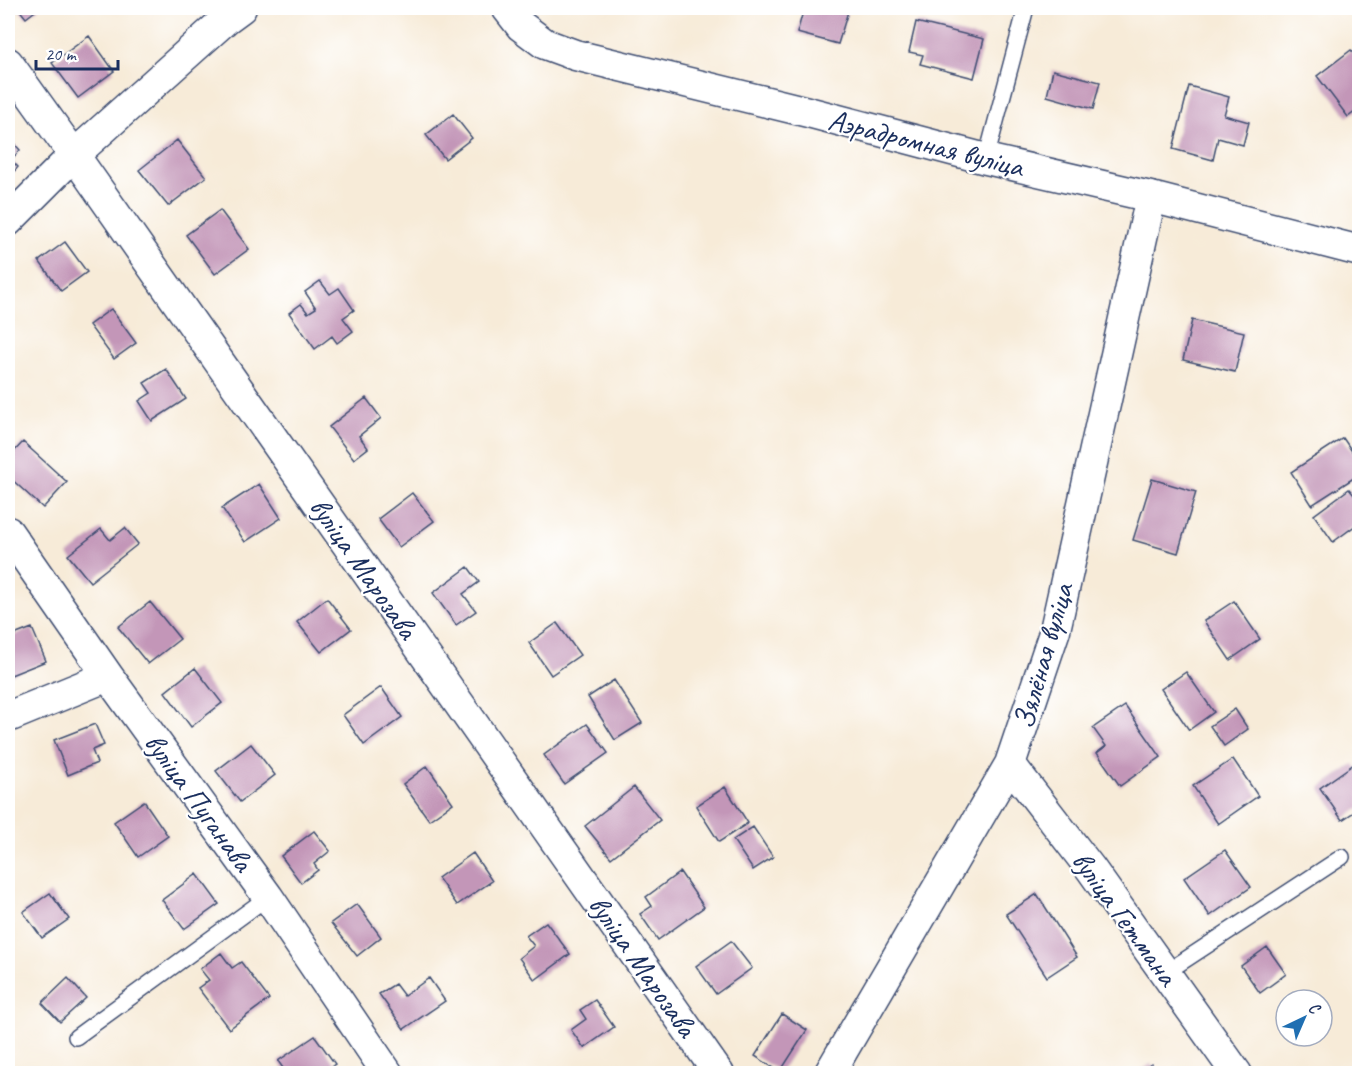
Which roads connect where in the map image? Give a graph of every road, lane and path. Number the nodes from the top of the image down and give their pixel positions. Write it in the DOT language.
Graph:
graph roads {
  1 [pos="241,8"];
  2 [pos="507,8"];
  3 [pos="1026,8"];
  4 [pos="8,63"];
  5 [pos="74,155"];
  6 [pos="986,159"];
  7 [pos="1151,197"];
  8 [pos="8,222"];
  9 [pos="1359,251"];
  10 [pos="8,531"];
  11 [pos="108,676"];
  12 [pos="8,717"];
  13 [pos="1010,764"];
  14 [pos="1342,856"];
  15 [pos="268,897"];
  16 [pos="1165,973"];
  17 [pos="76,1037"];
  18 [pos="378,1070"];
  19 [pos="719,1074"];
  20 [pos="829,1074"];
  21 [pos="1237,1074"];
  1 -- 5 [label="street"];
  2 -- 6 [label="street, Аэрадромная вуліца"];
  3 -- 6 [label="lane"];
  4 -- 5 [label="street, вуліца Марозава"];
  5 -- 8 [label="street"];
  5 -- 19 [label="street, вуліца Марозава"];
  6 -- 7 [label="street, Аэрадромная вуліца"];
  7 -- 9 [label="street, Аэрадромная вуліца"];
  7 -- 13 [label="street, Зялёная вуліца"];
  10 -- 11 [label="street, вуліца Пуганава"];
  11 -- 12 [label="street"];
  11 -- 15 [label="street, вуліца Пуганава"];
  13 -- 16 [label="street, вуліца Гетмана"];
  13 -- 20 [label="street, Зялёная вуліца"];
  14 -- 16 [label="lane"];
  15 -- 17 [label="lane"];
  15 -- 18 [label="street, вуліца Пуганава"];
  16 -- 21 [label="street, вуліца Гетмана"];
}
